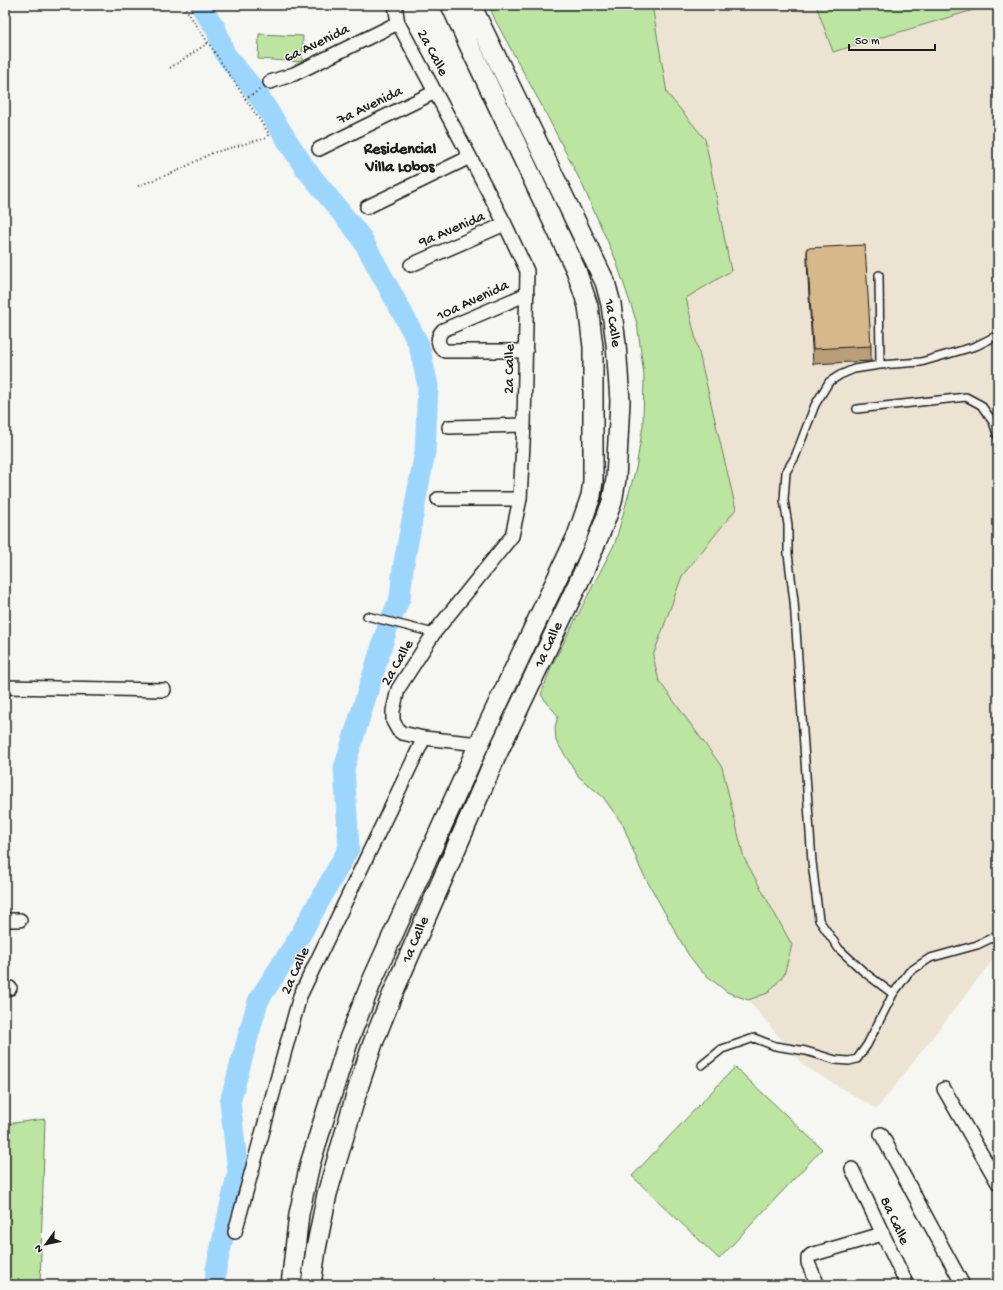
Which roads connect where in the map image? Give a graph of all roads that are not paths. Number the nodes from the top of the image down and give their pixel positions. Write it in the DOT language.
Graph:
graph roads {
  1 [pos="395,5"];
  2 [pos="451,5"];
  3 [pos="471,5"];
  4 [pos="398,23"];
  5 [pos="267,85"];
  6 [pos="435,92"];
  7 [pos="319,149"];
  8 [pos="470,157"];
  9 [pos="367,207"];
  10 [pos="505,224"];
  11 [pos="411,265"];
  12 [pos="879,275"];
  13 [pos="527,294"];
  14 [pos="998,335"];
  15 [pos="526,351"];
  16 [pos="880,365"];
  17 [pos="857,409"];
  18 [pos="524,425"];
  19 [pos="449,427"];
  20 [pos="998,437"];
  21 [pos="438,499"];
  22 [pos="520,499"];
  23 [pos="367,616"];
  24 [pos="434,633"];
  25 [pos="5,687"];
  26 [pos="164,690"];
  27 [pos="424,738"];
  28 [pos="479,744"];
  29 [pos="5,920"];
  30 [pos="20,920"];
  31 [pos="998,935"];
  32 [pos="893,994"];
  33 [pos="702,1065"];
  34 [pos="944,1089"];
  35 [pos="881,1134"];
  36 [pos="852,1170"];
  37 [pos="998,1183"];
  38 [pos="235,1232"];
  39 [pos="882,1234"];
  40 [pos="291,1285"];
  41 [pos="311,1285"];
  42 [pos="818,1285"];
  43 [pos="906,1285"];
  44 [pos="963,1285"];
  1 -- 4 [label="street, 2a Calle"];
  2 -- 28 [label="main road, 1a Calle"];
  3 -- 41 [label="main road, 1a Calle"];
  4 -- 5 [label="street, 6a Avenida"];
  4 -- 6 [label="street, 2a Calle"];
  6 -- 7 [label="street, 7a Avenida"];
  6 -- 8 [label="street, 2a Calle"];
  8 -- 9 [label="street"];
  8 -- 10 [label="street, 2a Calle"];
  10 -- 11 [label="street, 9a Avenida"];
  10 -- 13 [label="street, 2a Calle"];
  12 -- 16 [label="lane"];
  13 -- 15 [label="street, 2a Calle"];
  13 -- 15 [label="street, 10a Avenida"];
  14 -- 16 [label="lane"];
  15 -- 18 [label="street, 2a Calle"];
  16 -- 32 [label="lane"];
  17 -- 20 [label="lane"];
  18 -- 19 [label="street"];
  18 -- 22 [label="street, 2a Calle"];
  21 -- 22 [label="street"];
  22 -- 24 [label="street, 2a Calle"];
  23 -- 24 [label="lane"];
  24 -- 27 [label="street, 2a Calle"];
  25 -- 26 [label="street"];
  27 -- 28 [label="street"];
  27 -- 38 [label="street, 2a Calle"];
  28 -- 40 [label="main road, 1a Calle"];
  29 -- 30 [label="street"];
  31 -- 32 [label="lane"];
  32 -- 33 [label="lane"];
  34 -- 37 [label="street"];
  35 -- 44 [label="street"];
  36 -- 39 [label="street, 8a Calle"];
  39 -- 42 [label="street"];
  39 -- 43 [label="street, 8a Calle"];
}
